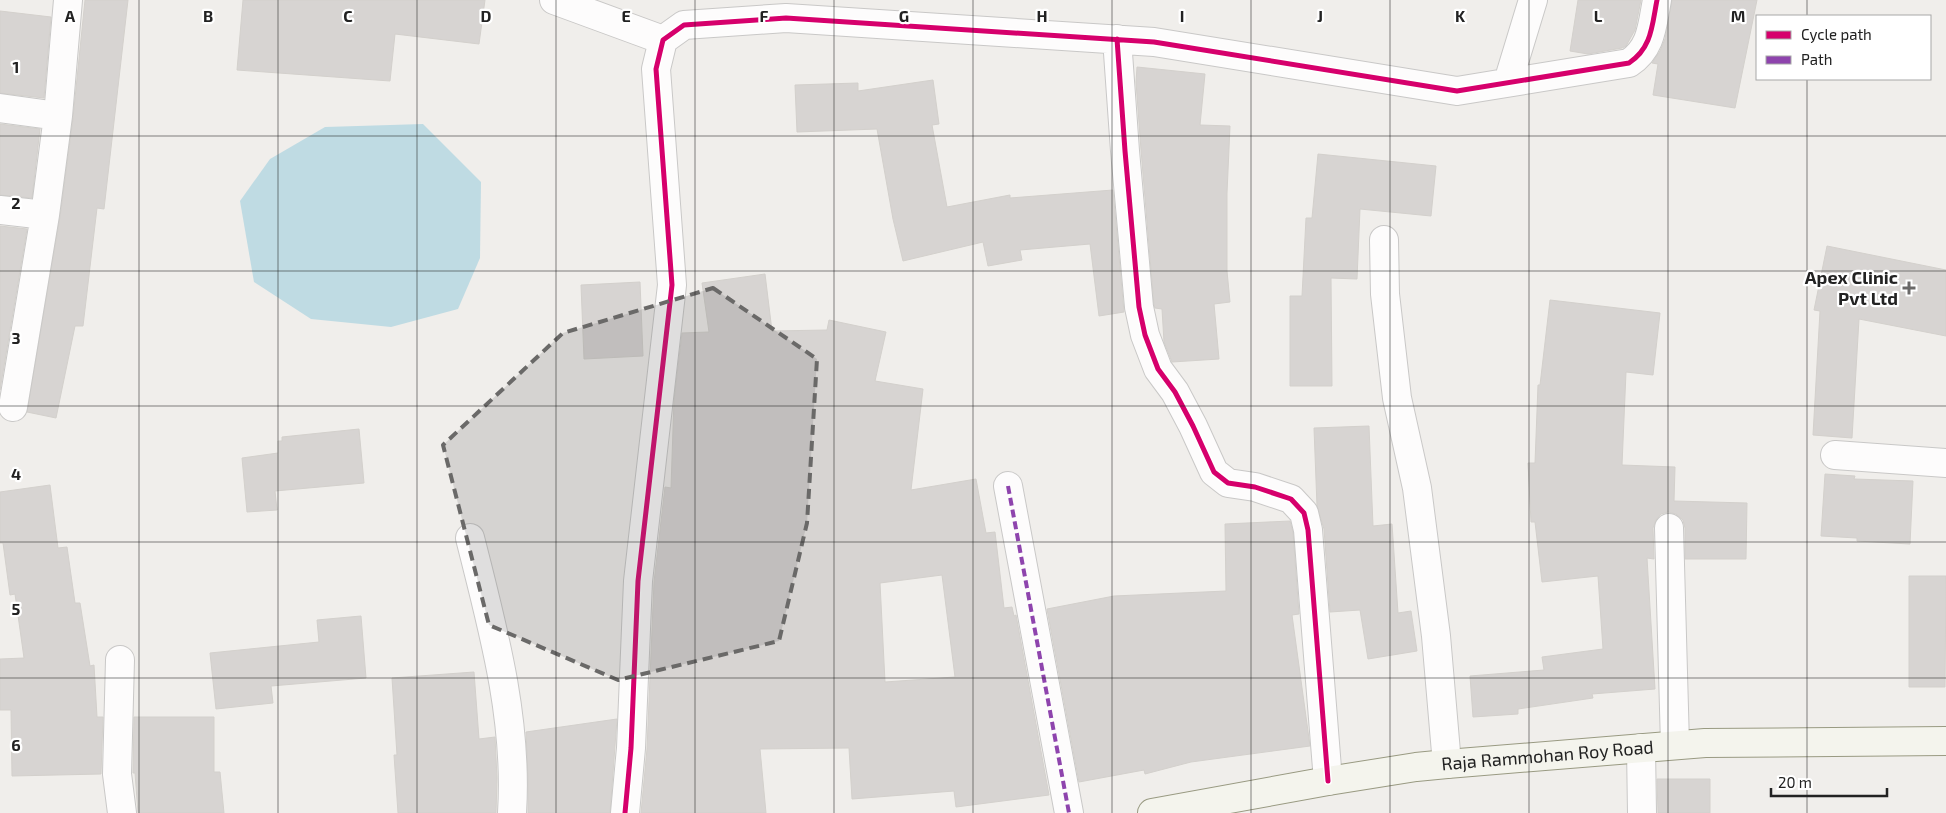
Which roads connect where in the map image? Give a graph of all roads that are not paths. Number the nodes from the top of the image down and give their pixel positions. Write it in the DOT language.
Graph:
graph roads {
  1 [pos="68,0"];
  2 [pos="554,0"];
  3 [pos="1533,0"];
  4 [pos="1657,0"];
  5 [pos="786,9"];
  6 [pos="1117,39"];
  7 [pos="663,40"];
  8 [pos="1508,82"];
  9 [pos="0,108"];
  10 [pos="58,116"];
  11 [pos="0,210"];
  12 [pos="45,216"];
  13 [pos="1384,240"];
  14 [pos="13,407"];
  15 [pos="1835,455"];
  16 [pos="1946,463"];
  17 [pos="1008,486"];
  18 [pos="1669,528"];
  19 [pos="470,538"];
  20 [pos="120,660"];
  21 [pos="1946,741"];
  22 [pos="1675,745"];
  23 [pos="1640,748"];
  24 [pos="1447,764"];
  25 [pos="1328,781"];
  26 [pos="1214,807"];
  27 [pos="122,813"];
  28 [pos="512,813"];
  29 [pos="625,813"];
  30 [pos="1069,813"];
  31 [pos="1152,813"];
  32 [pos="1642,813"];
  1 -- 10 [label="street"];
  2 -- 7 [label="street"];
  3 -- 8 [label="street"];
  4 -- 8 [label="street"];
  5 -- 6 [label="street"];
  5 -- 7 [label="street"];
  6 -- 8 [label="street"];
  6 -- 25 [label="street"];
  7 -- 29 [label="street"];
  9 -- 10 [label="street"];
  10 -- 12 [label="street"];
  11 -- 12 [label="street"];
  12 -- 14 [label="street"];
  13 -- 24 [label="street"];
  15 -- 16 [label="street"];
  17 -- 30 [label="street"];
  18 -- 22 [label="street"];
  19 -- 28 [label="street"];
  20 -- 27 [label="street"];
  21 -- 22 [label="main road, Raja Rammohan Roy Road"];
  22 -- 23 [label="main road, Raja Rammohan Roy Road"];
  23 -- 24 [label="main road, Raja Rammohan Roy Road"];
  23 -- 32 [label="street"];
  24 -- 25 [label="main road, Raja Rammohan Roy Road"];
  25 -- 26 [label="main road, Raja Rammohan Roy Road"];
  26 -- 31 [label="main road, Raja Rammohan Roy Road"];
}
